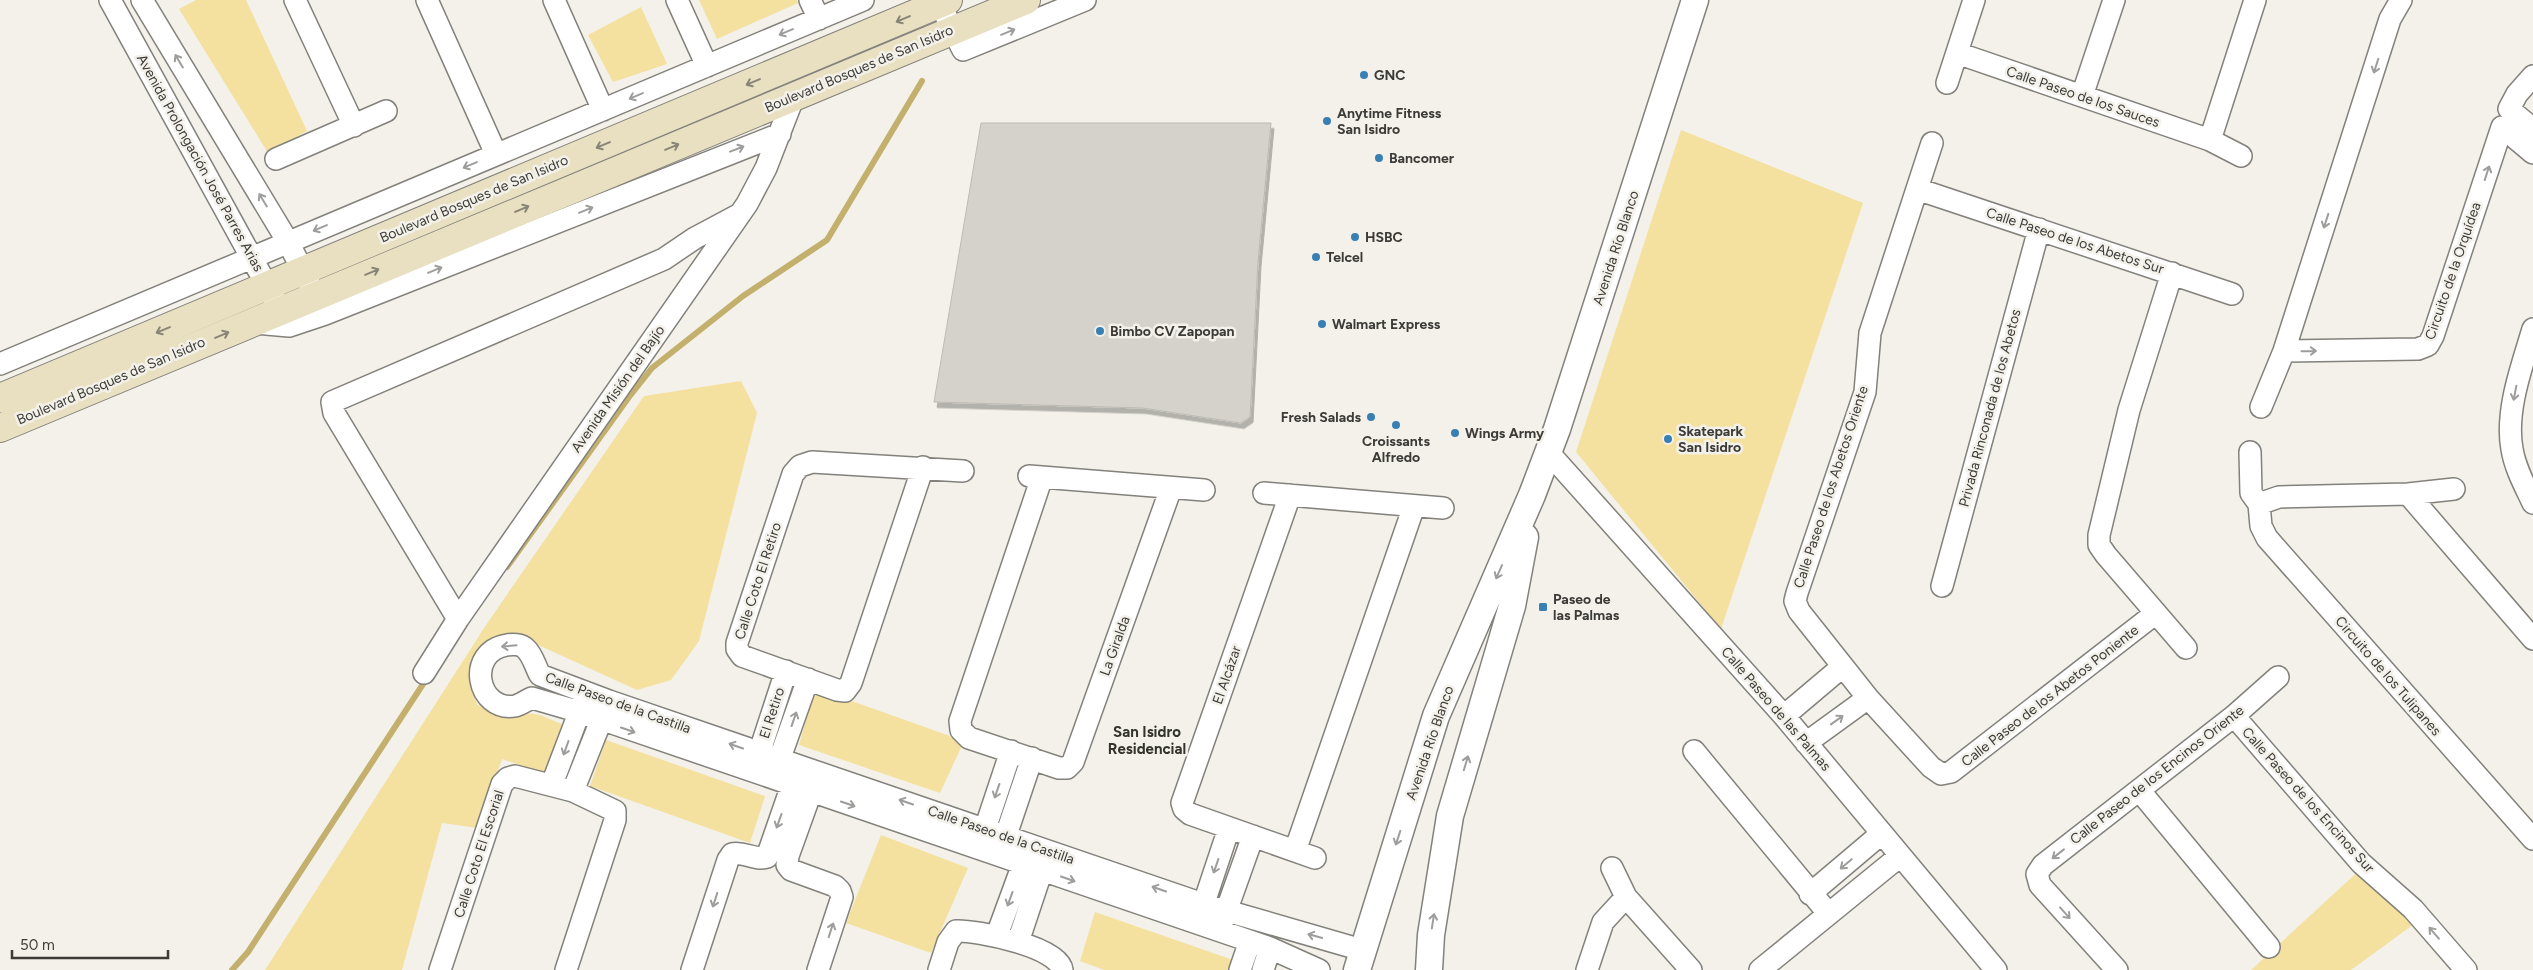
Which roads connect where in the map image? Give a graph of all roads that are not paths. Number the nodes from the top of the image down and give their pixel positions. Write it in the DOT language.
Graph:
graph roads {
  1 [pos="110,0"];
  2 [pos="296,0"];
  3 [pos="426,0"];
  4 [pos="554,0"];
  5 [pos="677,0"];
  6 [pos="863,0"];
  7 [pos="1026,0"];
  8 [pos="1085,0"];
  9 [pos="1695,0"];
  10 [pos="1974,0"];
  11 [pos="2114,0"];
  12 [pos="2255,0"];
  13 [pos="2400,0"];
  14 [pos="942,1"];
  15 [pos="149,2"];
  16 [pos="814,9"];
  17 [pos="958,40"];
  18 [pos="1957,53"];
  19 [pos="706,66"];
  20 [pos="1947,84"];
  21 [pos="2530,85"];
  22 [pos="794,96"];
  23 [pos="2082,96"];
  24 [pos="603,110"];
  25 [pos="386,111"];
  26 [pos="354,126"];
  27 [pos="2533,129"];
  28 [pos="780,134"];
  29 [pos="2210,140"];
  30 [pos="1932,144"];
  31 [pos="2533,153"];
  32 [pos="496,154"];
  33 [pos="2241,156"];
  34 [pos="276,159"];
  35 [pos="1917,189"];
  36 [pos="740,214"];
  37 [pos="2039,230"];
  38 [pos="288,242"];
  39 [pos="251,258"];
  40 [pos="303,271"];
  41 [pos="2172,273"];
  42 [pos="267,286"];
  43 [pos="2232,294"];
  44 [pos="320,305"];
  45 [pos="285,318"];
  46 [pos="2533,329"];
  47 [pos="2284,352"];
  48 [pos="2529,356"];
  49 [pos="0,364"];
  50 [pos="0,398"];
  51 [pos="2260,407"];
  52 [pos="0,428"];
  53 [pos="2250,452"];
  54 [pos="1549,453"];
  55 [pos="923,467"];
  56 [pos="964,471"];
  57 [pos="1171,488"];
  58 [pos="2454,488"];
  59 [pos="1204,490"];
  60 [pos="1264,493"];
  61 [pos="2408,494"];
  62 [pos="1290,495"];
  63 [pos="1532,495"];
  64 [pos="2533,503"];
  65 [pos="2259,504"];
  66 [pos="1414,506"];
  67 [pos="1442,508"];
  68 [pos="1942,586"];
  69 [pos="2156,613"];
  70 [pos="458,619"];
  71 [pos="2533,639"];
  72 [pos="2186,648"];
  73 [pos="1842,667"];
  74 [pos="786,671"];
  75 [pos="424,673"];
  76 [pos="2278,677"];
  77 [pos="808,679"];
  78 [pos="1868,698"];
  79 [pos="609,701"];
  80 [pos="584,703"];
  81 [pos="1784,716"];
  82 [pos="2234,716"];
  83 [pos="599,720"];
  84 [pos="1806,743"];
  85 [pos="1011,751"];
  86 [pos="1694,751"];
  87 [pos="1032,758"];
  88 [pos="766,766"];
  89 [pos="552,784"];
  90 [pos="802,789"];
  91 [pos="2139,790"];
  92 [pos="573,791"];
  93 [pos="1408,805"];
  94 [pos="1450,816"];
  95 [pos="1229,828"];
  96 [pos="1881,834"];
  97 [pos="1253,836"];
  98 [pos="2533,839"];
  99 [pos="981,840"];
  100 [pos="1002,846"];
  101 [pos="1900,856"];
  102 [pos="1032,867"];
  103 [pos="1612,868"];
  104 [pos="1810,894"];
  105 [pos="1626,897"];
  106 [pos="1228,911"];
  107 [pos="1200,913"];
  108 [pos="1828,913"];
  109 [pos="1219,930"];
  110 [pos="997,935"];
  111 [pos="1250,941"];
  112 [pos="1018,942"];
  113 [pos="2269,947"];
  114 [pos="1270,948"];
  115 [pos="1359,960"];
  116 [pos="1991,968"];
  117 [pos="440,970"];
  118 [pos="566,970"];
  119 [pos="692,970"];
  120 [pos="818,970"];
  121 [pos="939,970"];
  122 [pos="1062,970"];
  123 [pos="1240,970"];
  124 [pos="1264,970"];
  125 [pos="1320,970"];
  126 [pos="1429,970"];
  127 [pos="1587,970"];
  128 [pos="1691,970"];
  129 [pos="1760,970"];
  130 [pos="2117,970"];
  131 [pos="2466,970"];
  1 -- 39 [label="street, Avenida Prolongación José Parres Arias"];
  2 -- 26 [label="street"];
  3 -- 32 [label="street"];
  4 -- 24 [label="street"];
  5 -- 19 [label="street"];
  6 -- 16 [label="street"];
  7 -- 17 [label="main road, Boulevard Bosques de San Isidro"];
  17 -- 8 [label="street, Boulevard Bosques de San Isidro, one-way"];
  9 -- 54 [label="street, Avenida Río Blanco"];
  10 -- 18 [label="street"];
  11 -- 23 [label="street"];
  12 -- 29 [label="street"];
  13 -- 47 [label="street, one-way"];
  14 -- 17 [label="street"];
  14 -- 40 [label="main road, Boulevard Bosques de San Isidro, one-way"];
  38 -- 15 [label="street, one-way"];
  16 -- 19 [label="street, one-way"];
  17 -- 22 [label="main road, Boulevard Bosques de San Isidro"];
  18 -- 20 [label="street"];
  18 -- 23 [label="street, Calle Paseo de los Sauces"];
  19 -- 24 [label="street, one-way"];
  21 -- 27 [label="street"];
  22 -- 28 [label="street, Avenida Misión del Bajío"];
  44 -- 22 [label="main road, Boulevard Bosques de San Isidro, one-way"];
  23 -- 29 [label="street, Calle Paseo de los Sauces"];
  24 -- 32 [label="street"];
  25 -- 26 [label="street"];
  26 -- 34 [label="street"];
  28 -- 36 [label="street, Avenida Misión del Bajío"];
  44 -- 28 [label="street, Boulevard Bosques de San Isidro, one-way"];
  29 -- 33 [label="street, Calle Paseo de los Sauces"];
  30 -- 35 [label="street, Calle Paseo de los Abetos Oriente"];
  47 -- 31 [label="street, Circuito de la Orquídea, one-way"];
  32 -- 38 [label="street, one-way"];
  35 -- 37 [label="street, Calle Paseo de los Abetos Sur"];
  35 -- 73 [label="street, Calle Paseo de los Abetos Oriente"];
  36 -- 70 [label="street, Avenida Misión del Bajío"];
  36 -- 70 [label="street"];
  37 -- 41 [label="street, Calle Paseo de los Abetos Sur"];
  37 -- 68 [label="street, Privada Rinconada de los Abetos"];
  38 -- 39 [label="street"];
  38 -- 40 [label="street"];
  39 -- 42 [label="street, Avenida Prolongación José Parres Arias"];
  39 -- 49 [label="street"];
  40 -- 42 [label="main road, Boulevard Bosques de San Isidro"];
  40 -- 44 [label="street"];
  41 -- 43 [label="street, Calle Paseo de los Abetos Sur"];
  41 -- 69 [label="street"];
  42 -- 45 [label="street, Avenida Prolongación José Parres Arias"];
  42 -- 50 [label="main road, Boulevard Bosques de San Isidro, one-way"];
  44 -- 45 [label="main road, Boulevard Bosques de San Isidro"];
  52 -- 45 [label="main road, Boulevard Bosques de San Isidro, one-way"];
  46 -- 48 [label="street"];
  47 -- 51 [label="street"];
  48 -- 64 [label="street, one-way"];
  53 -- 65 [label="street, Circuito de los Tulipanes"];
  54 -- 63 [label="street, Avenida Río Blanco"];
  54 -- 81 [label="street, Calle Paseo de las Palmas"];
  55 -- 56 [label="street, Calle Coto El Retiro"];
  55 -- 74 [label="street, Calle Coto El Retiro"];
  55 -- 77 [label="street, Calle Coto El Retiro"];
  57 -- 59 [label="street, La Giralda"];
  57 -- 85 [label="street, La Giralda"];
  57 -- 87 [label="street, La Giralda"];
  58 -- 61 [label="street"];
  60 -- 62 [label="street"];
  61 -- 65 [label="street"];
  61 -- 71 [label="street"];
  62 -- 66 [label="street"];
  62 -- 95 [label="street, El Alcázar"];
  63 -- 93 [label="street, Avenida Río Blanco, one-way"];
  94 -- 63 [label="street, Avenida Río Blanco, one-way"];
  65 -- 98 [label="street, Circuito de los Tulipanes"];
  66 -- 67 [label="street"];
  66 -- 97 [label="street, El Alcázar"];
  69 -- 72 [label="street"];
  69 -- 78 [label="street, Calle Paseo de los Abetos Poniente"];
  70 -- 75 [label="street, Avenida Misión del Bajío"];
  73 -- 78 [label="street"];
  73 -- 81 [label="street"];
  74 -- 77 [label="street, Calle Coto El Retiro"];
  74 -- 88 [label="street, El Retiro"];
  76 -- 82 [label="street, Calle Paseo de los Encinos Oriente"];
  88 -- 77 [label="street, El Retiro, one-way"];
  84 -- 78 [label="street, one-way"];
  79 -- 80 [label="street, Calle Paseo de la Castilla"];
  79 -- 83 [label="street"];
  88 -- 79 [label="street, Calle Paseo de la Castilla, one-way"];
  80 -- 80 [label="street, Calle Paseo de la Castilla, one-way"];
  80 -- 83 [label="street, Calle Paseo de la Castilla"];
  80 -- 89 [label="street, one-way"];
  81 -- 84 [label="street, Calle Paseo de las Palmas"];
  82 -- 91 [label="street, Calle Paseo de los Encinos Oriente"];
  131 -- 82 [label="street, Calle Paseo de los Encinos Sur, one-way"];
  83 -- 88 [label="street, Calle Paseo de la Castilla, one-way"];
  83 -- 92 [label="street"];
  84 -- 96 [label="street, Calle Paseo de las Palmas"];
  85 -- 87 [label="street, La Giralda"];
  85 -- 99 [label="street, one-way"];
  86 -- 104 [label="street"];
  87 -- 100 [label="street"];
  88 -- 90 [label="street, Calle Paseo de la Castilla"];
  99 -- 88 [label="street, Calle Paseo de la Castilla, one-way"];
  89 -- 92 [label="street, Calle Coto El Escorial"];
  89 -- 117 [label="street, Calle Coto El Escorial"];
  90 -- 99 [label="street, Calle Paseo de la Castilla, one-way"];
  90 -- 119 [label="street, one-way"];
  120 -- 90 [label="street, one-way"];
  91 -- 113 [label="street"];
  91 -- 130 [label="street, Calle Paseo de los Encinos Oriente, one-way"];
  92 -- 118 [label="street, Calle Coto El Escorial"];
  93 -- 94 [label="street"];
  93 -- 115 [label="street, Avenida Río Blanco, one-way"];
  126 -- 94 [label="street, Avenida Río Blanco, one-way"];
  95 -- 97 [label="street, El Alcázar"];
  95 -- 107 [label="street, one-way"];
  96 -- 101 [label="street, Calle Paseo de las Palmas"];
  96 -- 104 [label="street, one-way"];
  97 -- 106 [label="street"];
  99 -- 100 [label="street, Calle Paseo de la Castilla"];
  100 -- 102 [label="street, Calle Paseo de la Castilla"];
  107 -- 100 [label="street, Calle Paseo de la Castilla, one-way"];
  101 -- 108 [label="street"];
  101 -- 116 [label="street, Calle Paseo de las Palmas"];
  102 -- 107 [label="street, Calle Paseo de la Castilla, one-way"];
  102 -- 110 [label="street, one-way"];
  102 -- 112 [label="street"];
  103 -- 105 [label="street"];
  104 -- 108 [label="street"];
  105 -- 127 [label="street"];
  105 -- 128 [label="street"];
  106 -- 107 [label="street, Calle Paseo de la Castilla"];
  106 -- 109 [label="street"];
  115 -- 106 [label="street, Calle Paseo de la Castilla, one-way"];
  107 -- 109 [label="street, Calle Paseo de la Castilla"];
  108 -- 129 [label="street"];
  109 -- 111 [label="street, Calle Paseo de la Castilla"];
  110 -- 112 [label="street"];
  110 -- 121 [label="street"];
  111 -- 114 [label="street, Calle Paseo de la Castilla"];
  111 -- 123 [label="street"];
  112 -- 122 [label="street"];
  114 -- 124 [label="street"];
  114 -- 125 [label="street, Calle Paseo de la Castilla"];
}
